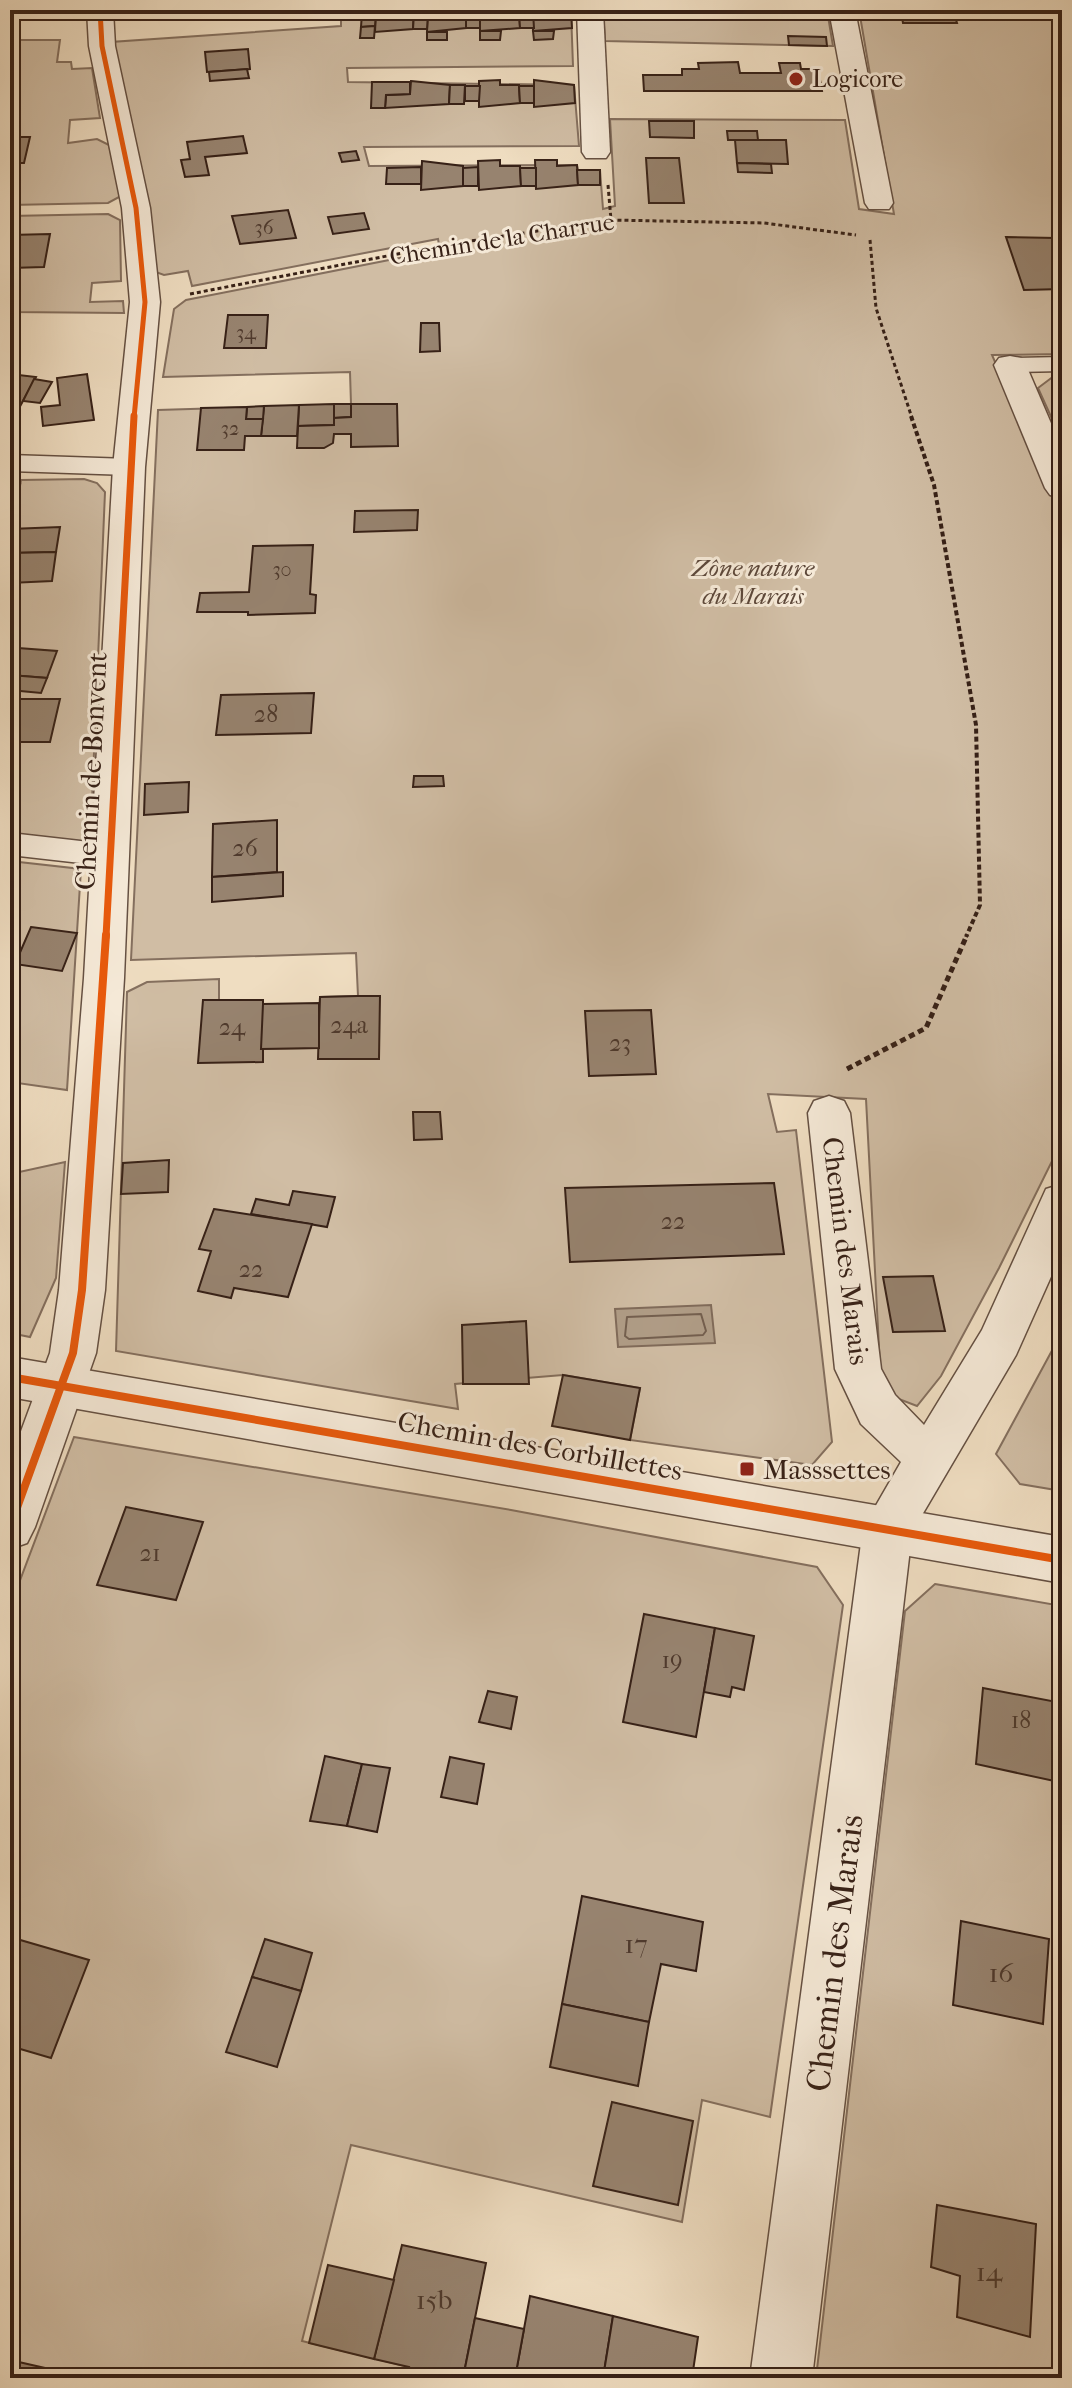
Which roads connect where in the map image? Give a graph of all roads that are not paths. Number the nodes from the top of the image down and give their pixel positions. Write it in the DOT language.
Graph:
graph roads {
  1 [pos="100,10"];
  2 [pos="590,10"];
  3 [pos="842,10"];
  4 [pos="596,152"];
  5 [pos="879,203"];
  6 [pos="1062,364"];
  7 [pos="1010,365"];
  8 [pos="10,463"];
  9 [pos="129,467"];
  10 [pos="1062,488"];
  11 [pos="10,844"];
  12 [pos="107,855"];
  13 [pos="829,1113"];
  14 [pos="1057,1225"];
  15 [pos="10,1377"];
  16 [pos="61,1387"];
  17 [pos="930,1456"];
  18 [pos="10,1527"];
  19 [pos="888,1528"];
  20 [pos="1062,1560"];
  21 [pos="781,2378"];
  1 -- 9 [label="street, Chemin de Bonvent"];
  2 -- 4 [label="street"];
  3 -- 5 [label="street"];
  6 -- 7 [label="lane"];
  7 -- 10 [label="street"];
  8 -- 9 [label="lane"];
  9 -- 12 [label="street, Chemin de Bonvent"];
  11 -- 12 [label="lane"];
  12 -- 16 [label="street, Chemin de Bonvent"];
  13 -- 17 [label="street, Chemin des Marais"];
  14 -- 17 [label="street"];
  15 -- 16 [label="street, Chemin des Corbillettes"];
  16 -- 18 [label="street, Chemin de Bonvent"];
  16 -- 19 [label="street, Chemin des Corbillettes"];
  17 -- 19 [label="street"];
  19 -- 20 [label="street, Chemin des Corbillettes"];
  19 -- 21 [label="street, Chemin des Marais"];
}
